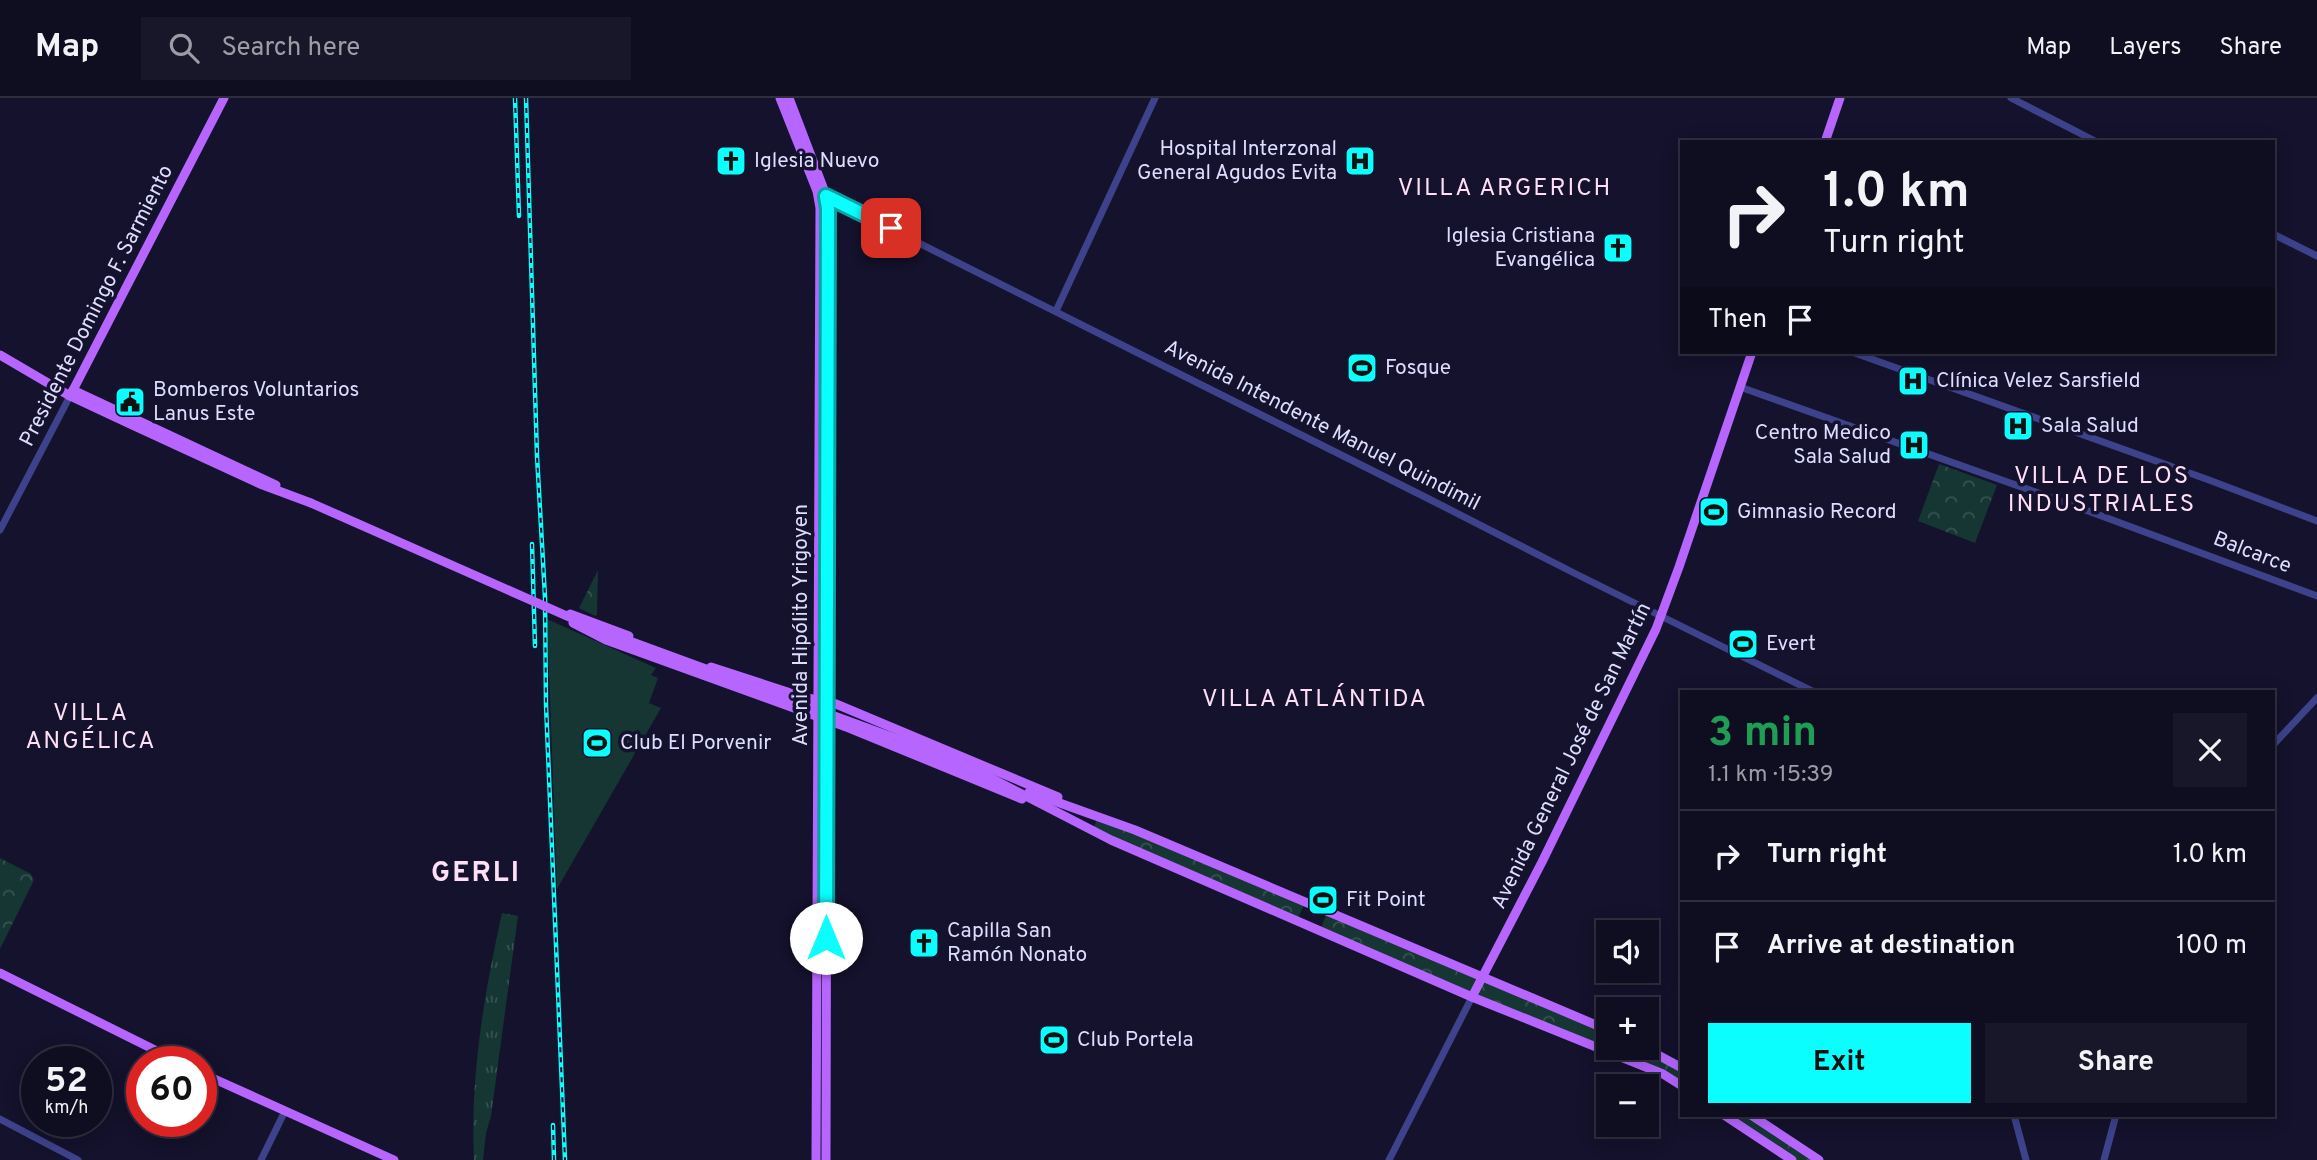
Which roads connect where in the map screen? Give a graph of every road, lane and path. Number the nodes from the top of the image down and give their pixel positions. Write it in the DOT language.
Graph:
graph roads {
  1 [pos="224,98"];
  2 [pos="780,98"];
  3 [pos="789,98"];
  4 [pos="1155,98"];
  5 [pos="1840,98"];
  6 [pos="2011,98"];
  7 [pos="1826,140"];
  8 [pos="2093,140"];
  9 [pos="817,191"];
  10 [pos="826,196"];
  11 [pos="2275,235"];
  12 [pos="2317,256"];
  13 [pos="1056,311"];
  14 [pos="0,348"];
  15 [pos="1751,354"];
  16 [pos="1858,354"];
  17 [pos="0,355"];
  18 [pos="1740,387"];
  19 [pos="71,393"];
  20 [pos="2317,521"];
  21 [pos="0,530"];
  22 [pos="2317,596"];
  23 [pos="545,606"];
  24 [pos="1661,616"];
  25 [pos="1810,690"];
  26 [pos="2317,698"];
  27 [pos="823,701"];
  28 [pos="822,719"];
  29 [pos="2275,743"];
  30 [pos="997,781"];
  31 [pos="1078,808"];
  32 [pos="1054,811"];
  33 [pos="0,974"];
  34 [pos="1483,979"];
  35 [pos="1472,997"];
  36 [pos="1596,1025"];
  37 [pos="146,1046"];
  38 [pos="1659,1056"];
  39 [pos="1680,1067"];
  40 [pos="217,1080"];
  41 [pos="1680,1085"];
  42 [pos="285,1111"];
  43 [pos="1727,1117"];
  44 [pos="1754,1117"];
  45 [pos="2015,1117"];
  46 [pos="2115,1117"];
  47 [pos="0,1119"];
  48 [pos="78,1160"];
  49 [pos="261,1160"];
  50 [pos="394,1160"];
  51 [pos="816,1160"];
  52 [pos="826,1160"];
  53 [pos="1389,1160"];
  54 [pos="1793,1160"];
  55 [pos="1819,1160"];
  56 [pos="2026,1160"];
  57 [pos="2104,1160"];
  1 -- 19 [label="main road, Presidente Domingo F. Sarmiento"];
  2 -- 9 [label="main road, Avenida Hipólito Yrigoyen"];
  3 -- 10 [label="main road, Avenida Hipólito Yrigoyen"];
  4 -- 13 [label="street"];
  5 -- 7 [label="main road"];
  6 -- 8 [label="street"];
  9 -- 10 [label="street, Avenida Intendente Manuel Quindimil"];
  9 -- 27 [label="main road, Avenida Hipólito Yrigoyen"];
  10 -- 13 [label="street, Avenida Intendente Manuel Quindimil"];
  10 -- 27 [label="main road, Avenida Hipólito Yrigoyen"];
  11 -- 12 [label="street"];
  13 -- 24 [label="street, Avenida Intendente Manuel Quindimil"];
  14 -- 19 [label="main road"];
  15 -- 18 [label="main road, Avenida General José de San Martín"];
  16 -- 20 [label="street"];
  17 -- 19 [label="main road"];
  18 -- 22 [label="street, Balcarce"];
  18 -- 24 [label="main road, Avenida General José de San Martín"];
  19 -- 21 [label="street, Presidente Domingo F. Sarmiento"];
  19 -- 23 [label="main road, bridge"];
  23 -- 27 [label="main road, bridge"];
  23 -- 28 [label="main road, bridge"];
  23 -- 30 [label="main road, bridge"];
  24 -- 25 [label="street, Avenida Intendente Manuel Quindimil"];
  24 -- 34 [label="main road, Avenida General José de San Martín"];
  26 -- 29 [label="street"];
  27 -- 28 [label="main road, Avenida Hipólito Yrigoyen"];
  27 -- 31 [label="main road"];
  28 -- 32 [label="main road"];
  28 -- 51 [label="main road, Avenida Hipólito Yrigoyen"];
  28 -- 52 [label="main road, Avenida Hipólito Yrigoyen"];
  30 -- 31 [label="main road"];
  30 -- 32 [label="main road"];
  31 -- 34 [label="main road"];
  32 -- 35 [label="main road"];
  33 -- 37 [label="main road"];
  34 -- 35 [label="main road, Avenida General José de San Martín"];
  34 -- 36 [label="main road"];
  35 -- 41 [label="main road"];
  35 -- 53 [label="street, Avenida General José de San Martín"];
  38 -- 39 [label="main road"];
  40 -- 42 [label="main road"];
  42 -- 49 [label="street"];
  42 -- 50 [label="main road"];
  43 -- 54 [label="main road"];
  44 -- 55 [label="main road"];
  45 -- 56 [label="street"];
  46 -- 57 [label="street"];
  47 -- 48 [label="street"];
}
